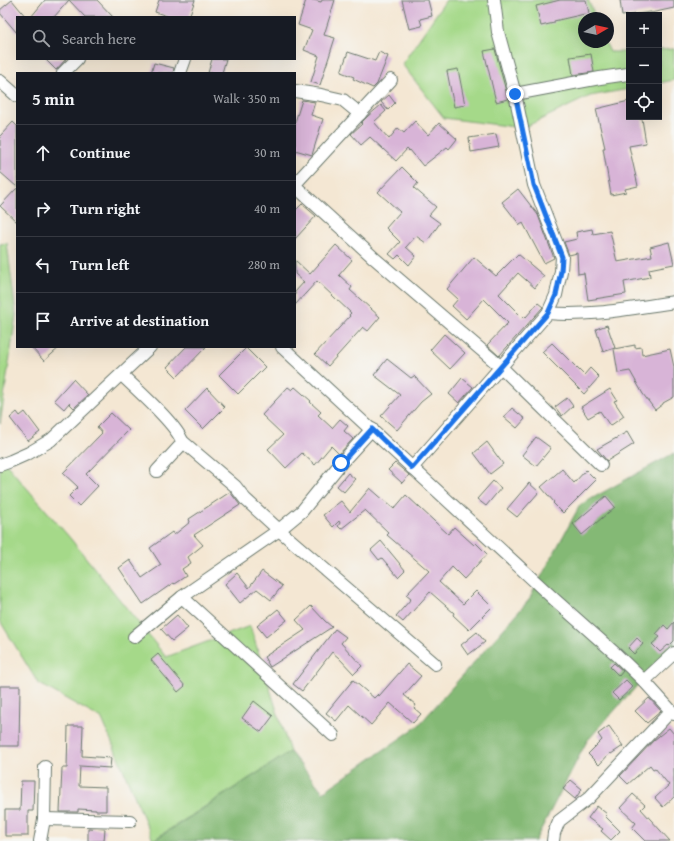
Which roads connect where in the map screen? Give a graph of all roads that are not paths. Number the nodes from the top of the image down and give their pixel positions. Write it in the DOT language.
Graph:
graph roads {
  1 [pos="494,0"];
  2 [pos="76,60"];
  3 [pos="185,60"];
  4 [pos="64,72"];
  5 [pos="180,72"];
  6 [pos="626,74"];
  7 [pos="390,80"];
  8 [pos="0,81"];
  9 [pos="296,91"];
  10 [pos="515,94"];
  11 [pos="16,95"];
  12 [pos="360,114"];
  13 [pos="296,184"];
  14 [pos="296,186"];
  15 [pos="674,302"];
  16 [pos="548,313"];
  17 [pos="149,348"];
  18 [pos="283,348"];
  19 [pos="500,366"];
  20 [pos="122,375"];
  21 [pos="372,429"];
  22 [pos="182,441"];
  23 [pos="0,465"];
  24 [pos="601,465"];
  25 [pos="412,468"];
  26 [pos="157,471"];
  27 [pos="279,530"];
  28 [pos="182,597"];
  29 [pos="134,637"];
  30 [pos="674,653"];
  31 [pos="436,664"];
  32 [pos="644,681"];
  33 [pos="673,713"];
  34 [pos="333,735"];
  35 [pos="45,767"];
  36 [pos="44,819"];
  37 [pos="130,821"];
  38 [pos="40,841"];
  39 [pos="553,841"];
  1 -- 10 [label="street"];
  2 -- 4 [label="street"];
  3 -- 5 [label="street"];
  6 -- 10 [label="street"];
  7 -- 12 [label="street"];
  8 -- 11 [label="street"];
  9 -- 12 [label="street"];
  10 -- 16 [label="street"];
  12 -- 13 [label="street"];
  14 -- 19 [label="street"];
  15 -- 16 [label="street"];
  16 -- 19 [label="street"];
  17 -- 20 [label="street"];
  18 -- 21 [label="street"];
  19 -- 24 [label="street"];
  19 -- 25 [label="street"];
  20 -- 22 [label="street"];
  20 -- 23 [label="street"];
  21 -- 25 [label="street"];
  21 -- 27 [label="street"];
  22 -- 26 [label="street"];
  22 -- 27 [label="street"];
  25 -- 32 [label="street"];
  27 -- 28 [label="street"];
  27 -- 31 [label="street"];
  28 -- 29 [label="street"];
  28 -- 34 [label="street"];
  30 -- 32 [label="street"];
  32 -- 33 [label="street"];
  33 -- 39 [label="street"];
  35 -- 36 [label="street"];
  36 -- 37 [label="street"];
  36 -- 38 [label="street"];
}
